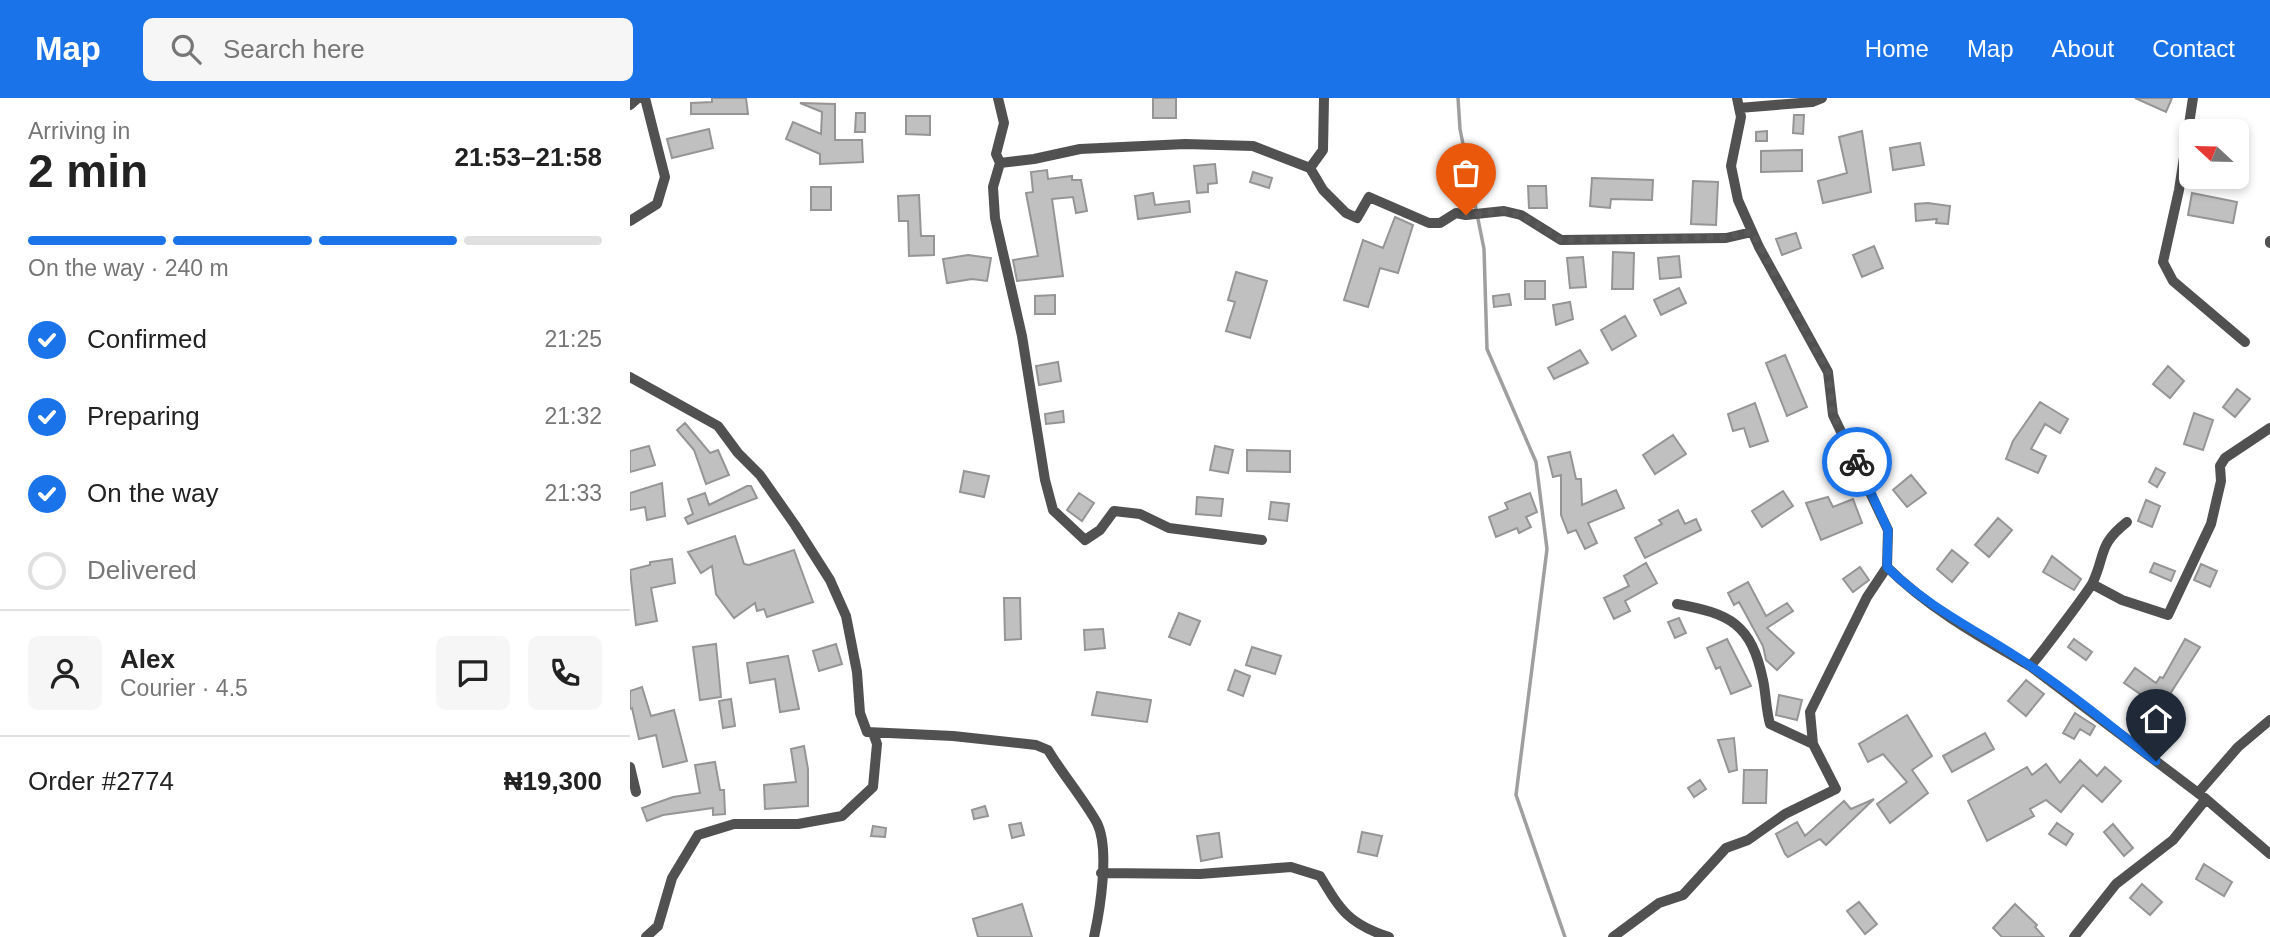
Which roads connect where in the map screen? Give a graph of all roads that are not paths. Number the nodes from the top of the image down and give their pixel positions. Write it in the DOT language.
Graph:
graph roads {
  1 [pos="638,98"];
  2 [pos="645,98"];
  3 [pos="998,98"];
  4 [pos="1324,98"];
  5 [pos="1822,98"];
  6 [pos="2193,98"];
  7 [pos="1738,103"];
  8 [pos="630,105"];
  9 [pos="1000,163"];
  10 [pos="1310,167"];
  11 [pos="630,221"];
  12 [pos="1752,232"];
  13 [pos="2245,342"];
  14 [pos="630,377"];
  15 [pos="2270,428"];
  16 [pos="2127,522"];
  17 [pos="1262,540"];
  18 [pos="1887,567"];
  19 [pos="2092,584"];
  20 [pos="1677,604"];
  21 [pos="2031,666"];
  22 [pos="2270,720"];
  23 [pos="873,733"];
  24 [pos="1813,744"];
  25 [pos="630,767"];
  26 [pos="636,792"];
  27 [pos="2202,796"];
  28 [pos="2270,854"];
  29 [pos="1101,873"];
  30 [pos="646,937"];
  31 [pos="1094,937"];
  32 [pos="1389,937"];
  33 [pos="1613,937"];
  34 [pos="2074,937"];
  1 -- 8 [label="street"];
  2 -- 11 [label="street"];
  3 -- 9 [label="street"];
  4 -- 10 [label="street"];
  5 -- 7 [label="street"];
  6 -- 13 [label="street"];
  7 -- 12 [label="street"];
  9 -- 10 [label="street"];
  9 -- 17 [label="street"];
  10 -- 12 [label="street"];
  12 -- 18 [label="street"];
  14 -- 23 [label="street"];
  15 -- 19 [label="street"];
  16 -- 19 [label="street"];
  18 -- 21 [label="street"];
  18 -- 24 [label="street"];
  19 -- 21 [label="street"];
  20 -- 24 [label="street"];
  21 -- 27 [label="street"];
  22 -- 27 [label="street"];
  23 -- 29 [label="street"];
  23 -- 30 [label="street"];
  24 -- 33 [label="street"];
  25 -- 26 [label="street"];
  27 -- 28 [label="street"];
  27 -- 34 [label="street"];
  29 -- 31 [label="street"];
  29 -- 32 [label="street"];
}
